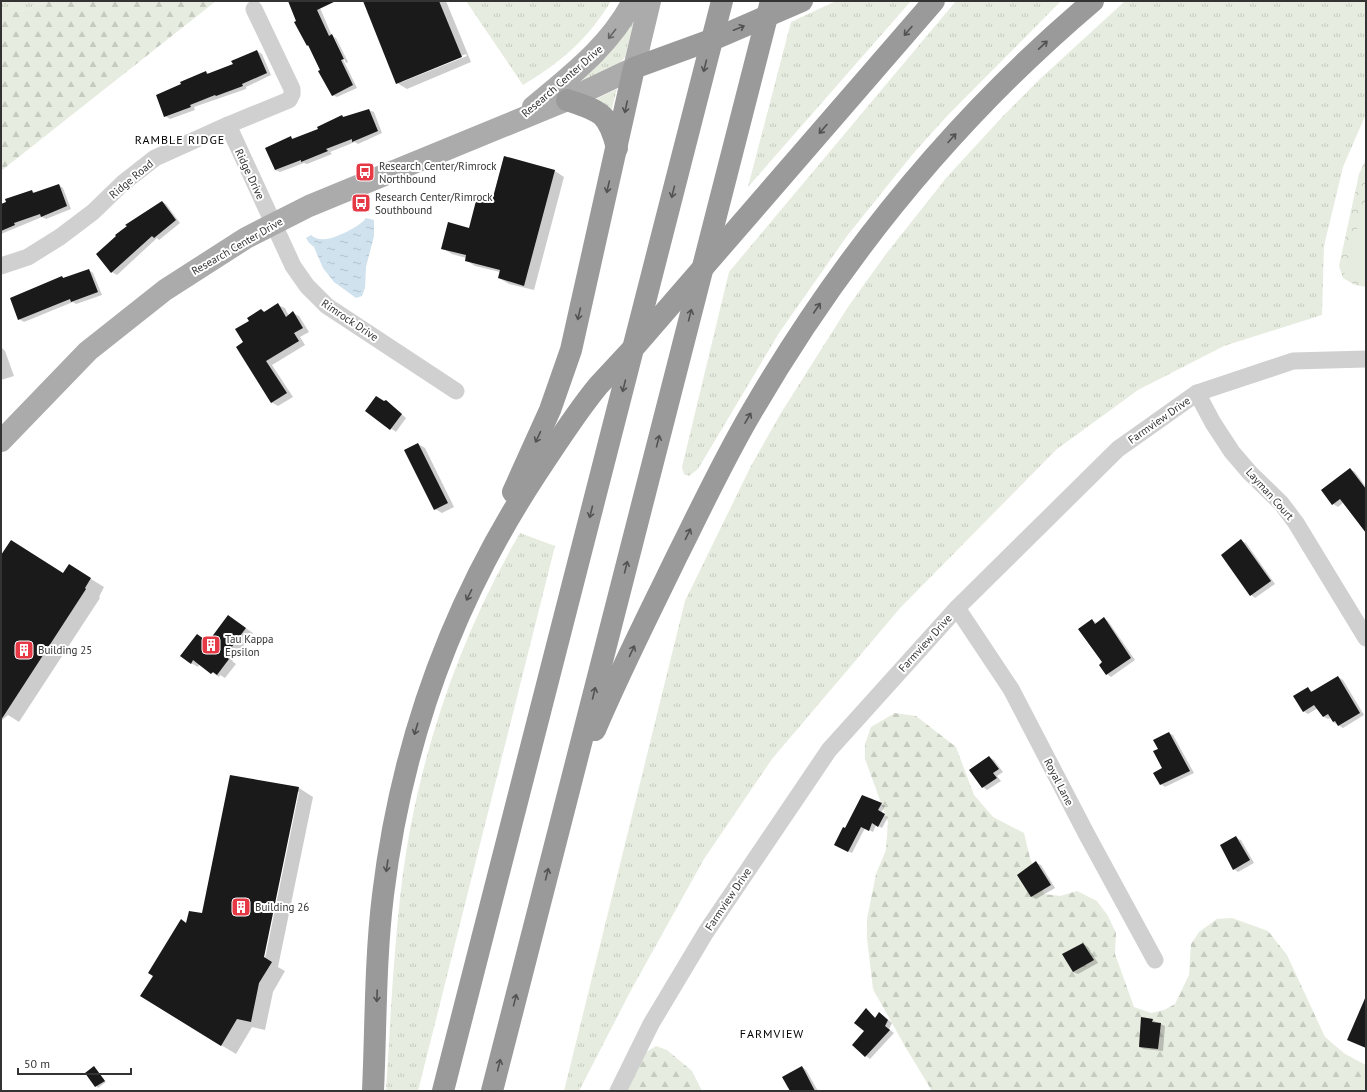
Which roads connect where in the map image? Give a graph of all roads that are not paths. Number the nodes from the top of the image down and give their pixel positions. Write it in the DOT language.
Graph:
graph roads {
  1 [pos="633,1"];
  2 [pos="650,1"];
  3 [pos="722,1"];
  4 [pos="771,1"];
  5 [pos="802,1"];
  6 [pos="934,1"];
  7 [pos="1093,1"];
  8 [pos="254,8"];
  9 [pos="634,68"];
  10 [pos="567,100"];
  11 [pos="517,120"];
  12 [pos="228,125"];
  13 [pos="617,149"];
  14 [pos="273,223"];
  15 [pos="1,266"];
  16 [pos="1366,359"];
  17 [pos="456,391"];
  18 [pos="1197,393"];
  19 [pos="1,441"];
  20 [pos="486,560"];
  21 [pos="957,608"];
  22 [pos="1366,638"];
  23 [pos="577,758"];
  24 [pos="1155,960"];
  25 [pos="373,1091"];
  26 [pos="443,1091"];
  27 [pos="492,1091"];
  28 [pos="618,1091"];
  1 -- 11 [label="main road, Research Center Drive, one-way"];
  2 -- 9 [label="main road"];
  3 -- 26 [label="highway, one-way"];
  23 -- 4 [label="highway, one-way"];
  9 -- 5 [label="highway, one-way"];
  6 -- 20 [label="highway, one-way"];
  23 -- 7 [label="highway, one-way"];
  8 -- 12 [label="street, Ridge Road"];
  9 -- 10 [label="main road, Research Center Drive"];
  9 -- 13 [label="highway, one-way"];
  10 -- 11 [label="main road, Research Center Drive"];
  10 -- 13 [label="highway"];
  11 -- 14 [label="main road, Research Center Drive"];
  12 -- 14 [label="street, Ridge Drive"];
  12 -- 15 [label="street, Ridge Road"];
  13 -- 20 [label="highway, one-way"];
  14 -- 17 [label="street, Rimrock Drive"];
  14 -- 19 [label="main road, Research Center Drive"];
  16 -- 18 [label="street, Farmview Drive"];
  18 -- 21 [label="street, Farmview Drive"];
  18 -- 22 [label="street, Layman Court"];
  20 -- 25 [label="highway, one-way"];
  21 -- 24 [label="street, Royal Lane"];
  21 -- 28 [label="street, Farmview Drive"];
  27 -- 23 [label="highway, one-way"];
}
